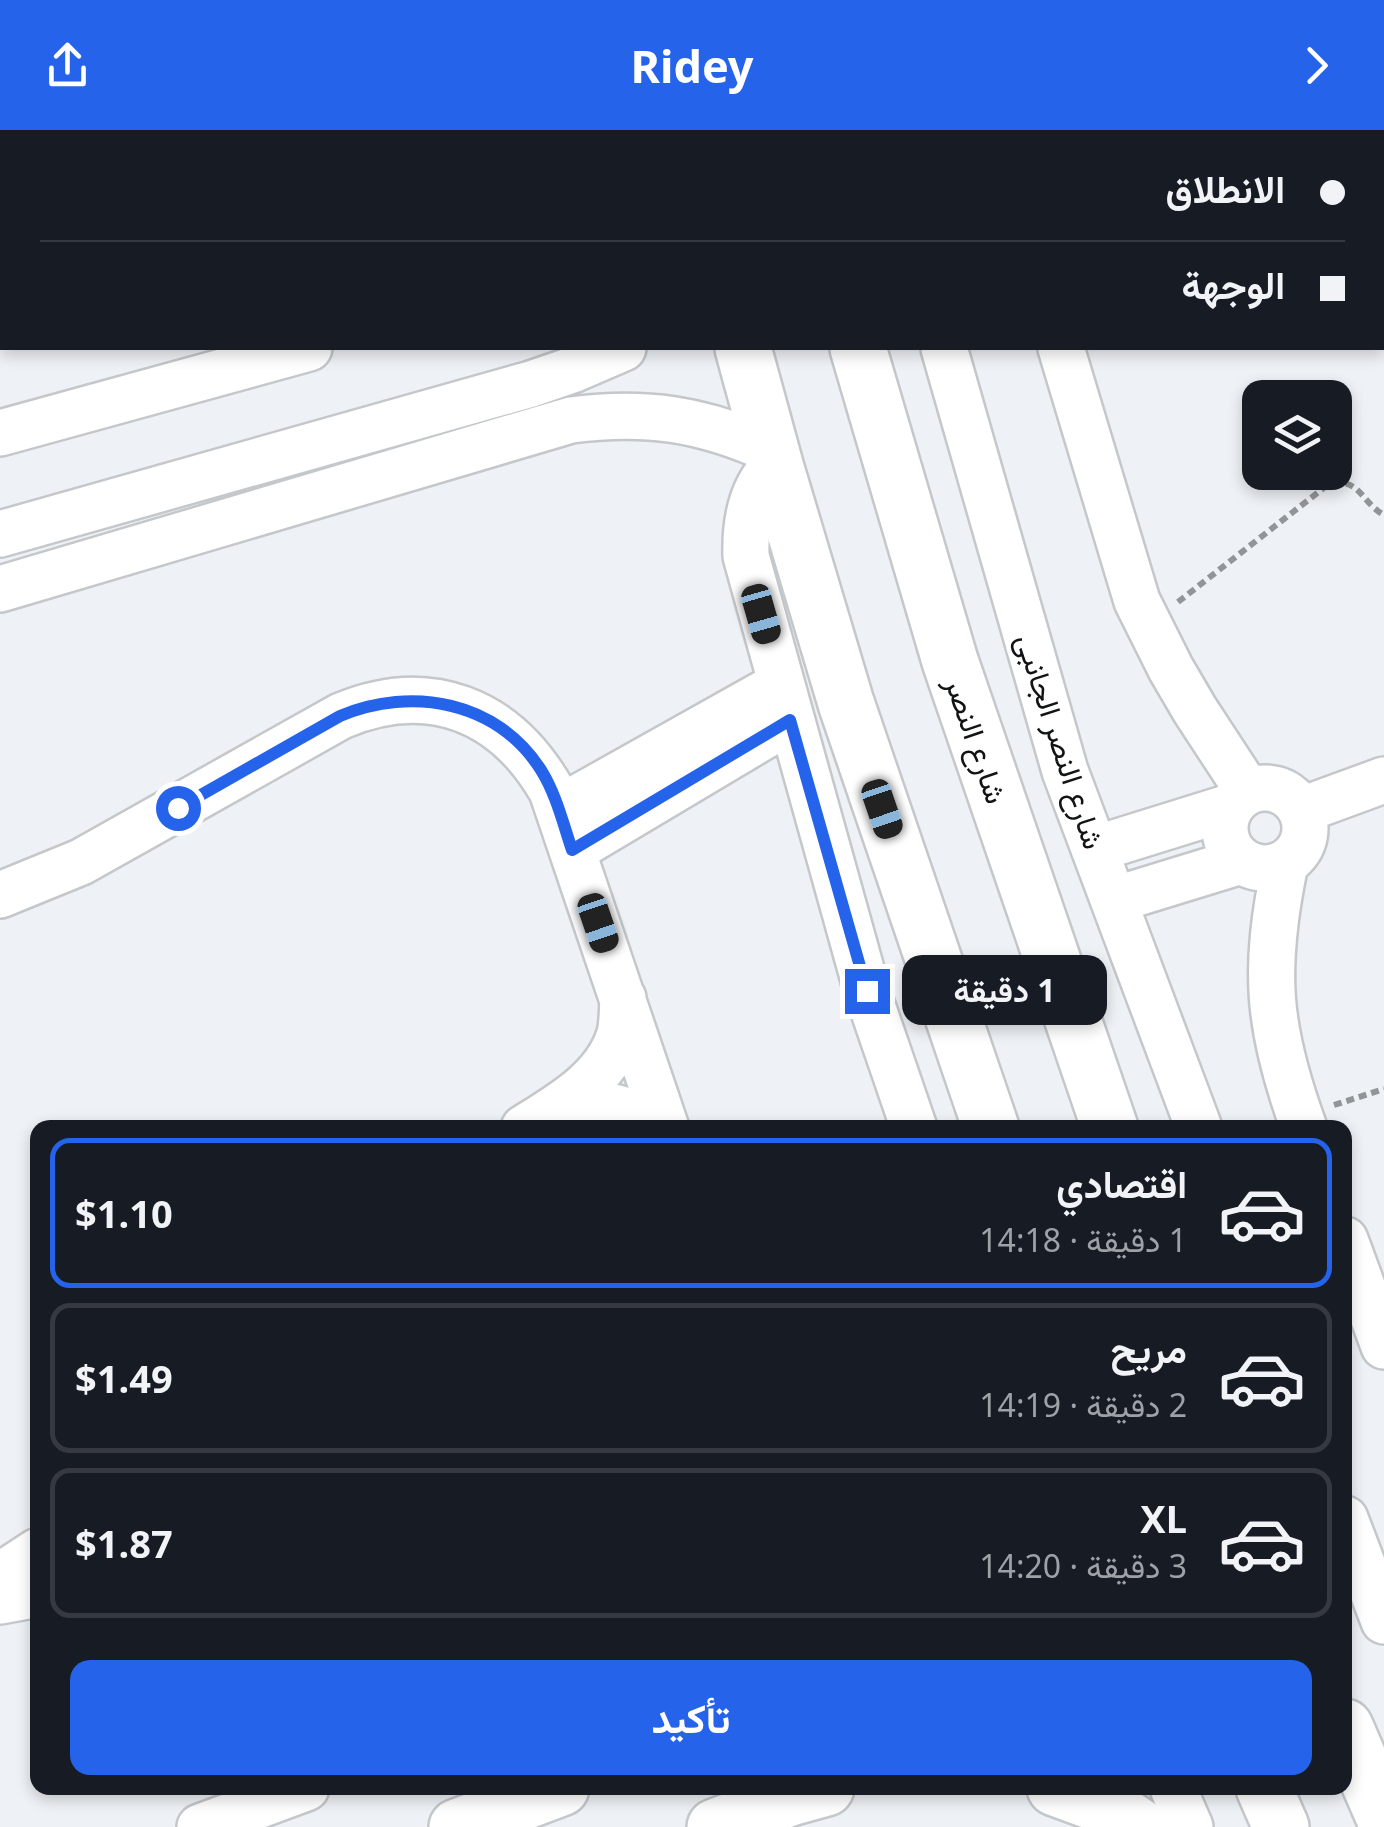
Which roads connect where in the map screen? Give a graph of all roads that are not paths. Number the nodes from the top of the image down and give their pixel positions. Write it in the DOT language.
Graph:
graph roads {
  1 [pos="302,350"];
  2 [pos="618,350"];
  3 [pos="744,350"];
  4 [pos="859,350"];
  5 [pos="945,350"];
  6 [pos="1062,350"];
  7 [pos="0,432"];
  8 [pos="314,447"];
  9 [pos="773,458"];
  10 [pos="331,490"];
  11 [pos="0,534"];
  12 [pos="0,590"];
  13 [pos="786,702"];
  14 [pos="1384,780"];
  15 [pos="1239,799"];
  16 [pos="1302,810"];
  17 [pos="566,829"];
  18 [pos="1095,849"];
  19 [pos="1263,862"];
  20 [pos="0,895"];
  21 [pos="1114,900"];
  22 [pos="623,996"];
  23 [pos="536,1120"];
  24 [pos="540,1120"];
  25 [pos="644,1120"];
  26 [pos="663,1120"];
  27 [pos="911,1120"];
  28 [pos="988,1120"];
  29 [pos="1107,1120"];
  30 [pos="1196,1120"];
  31 [pos="1301,1120"];
  32 [pos="1352,1259"];
  33 [pos="1384,1346"];
  34 [pos="1352,1537"];
  35 [pos="30,1556"];
  36 [pos="0,1576"];
  37 [pos="30,1595"];
  38 [pos="0,1601"];
  39 [pos="1384,1621"];
  40 [pos="1352,1743"];
  41 [pos="272,1795"];
  42 [pos="531,1795"];
  43 [pos="801,1795"];
  44 [pos="1074,1795"];
  45 [pos="1176,1795"];
  46 [pos="1267,1795"];
  47 [pos="1384,1817"];
  48 [pos="200,1827"];
  49 [pos="458,1827"];
  50 [pos="714,1827"];
  51 [pos="1140,1827"];
  52 [pos="1190,1827"];
  53 [pos="1281,1827"];
  1 -- 7 [label="street"];
  2 -- 8 [label="street"];
  3 -- 9 [label="main road"];
  4 -- 29 [label="main road, شارع النصر"];
  5 -- 18 [label="street, شارع النصر الجانبى"];
  6 -- 15 [label="street"];
  8 -- 10 [label="street"];
  8 -- 11 [label="street"];
  9 -- 10 [label="street"];
  9 -- 13 [label="street"];
  9 -- 28 [label="main road"];
  10 -- 12 [label="street"];
  13 -- 17 [label="street"];
  13 -- 27 [label="street"];
  14 -- 16 [label="street"];
  15 -- 16 [label="street"];
  15 -- 18 [label="street"];
  15 -- 19 [label="street"];
  16 -- 19 [label="street"];
  17 -- 20 [label="street"];
  17 -- 22 [label="street"];
  18 -- 21 [label="street, شارع النصر الجانبى"];
  19 -- 21 [label="street"];
  19 -- 31 [label="street"];
  21 -- 30 [label="street, شارع النصر الجانبى"];
  22 -- 23 [label="street"];
  22 -- 26 [label="street"];
  24 -- 25 [label="street"];
  32 -- 33 [label="street"];
  34 -- 39 [label="street"];
  35 -- 36 [label="street"];
  37 -- 38 [label="street"];
  40 -- 47 [label="main road"];
  41 -- 48 [label="street"];
  42 -- 49 [label="main road"];
  43 -- 50 [label="main road"];
  44 -- 51 [label="main road"];
  45 -- 52 [label="street"];
  46 -- 53 [label="main road"];
}
